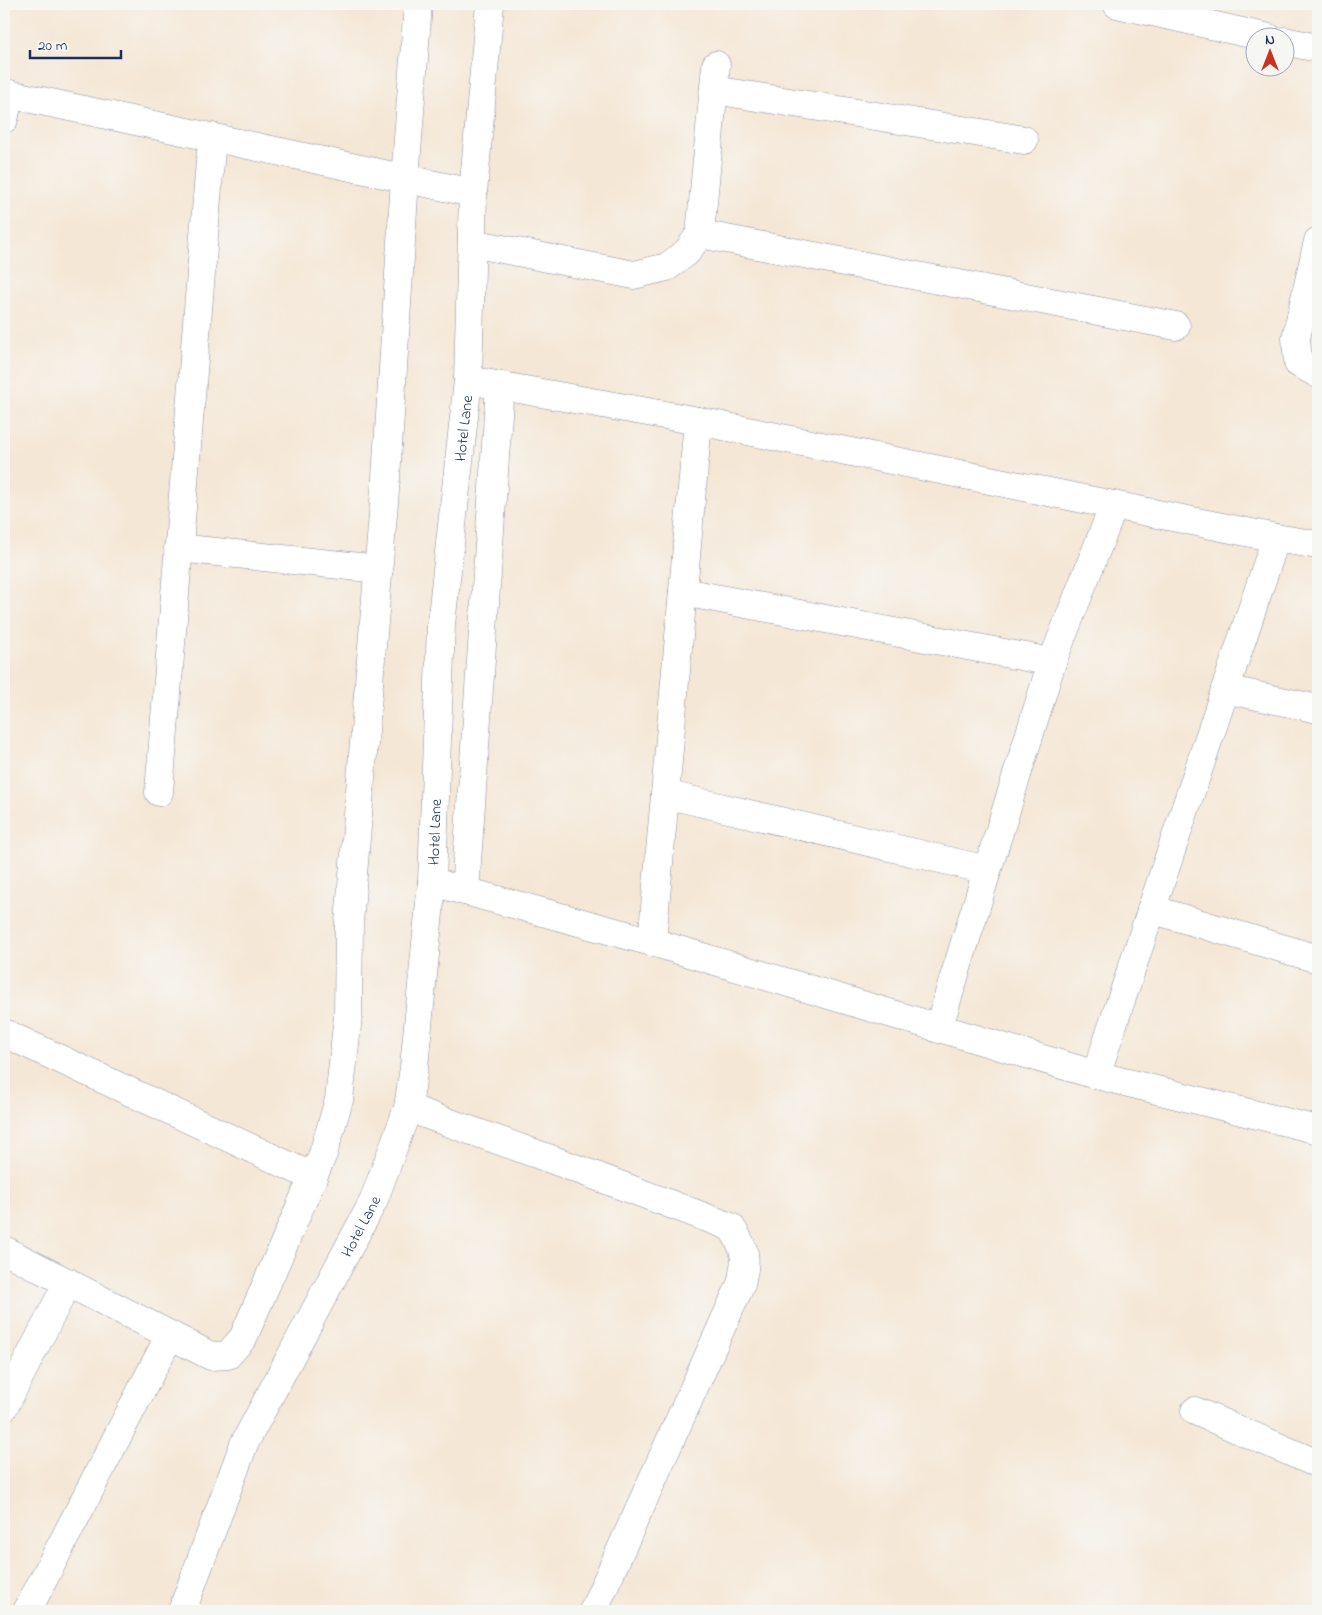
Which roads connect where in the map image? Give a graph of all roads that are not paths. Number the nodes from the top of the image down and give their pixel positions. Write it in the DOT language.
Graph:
graph roads {
  1 [pos="418,4"];
  2 [pos="490,4"];
  3 [pos="1117,4"];
  4 [pos="1244,32"];
  5 [pos="6,102"];
  6 [pos="212,137"];
  7 [pos="1024,140"];
  8 [pos="411,180"];
  9 [pos="462,190"];
  10 [pos="700,234"];
  11 [pos="1318,241"];
  12 [pos="472,243"];
  13 [pos="1176,326"];
  14 [pos="1318,374"];
  15 [pos="468,380"];
  16 [pos="500,386"];
  17 [pos="698,421"];
  18 [pos="1114,505"];
  19 [pos="1276,538"];
  20 [pos="1318,545"];
  21 [pos="178,548"];
  22 [pos="379,569"];
  23 [pos="683,592"];
  24 [pos="1052,662"];
  25 [pos="1225,689"];
  26 [pos="1318,709"];
  27 [pos="159,792"];
  28 [pos="665,794"];
  29 [pos="987,870"];
  30 [pos="432,882"];
  31 [pos="464,891"];
  32 [pos="1151,909"];
  33 [pos="652,942"];
  34 [pos="1318,958"];
  35 [pos="938,1029"];
  36 [pos="4,1033"];
  37 [pos="1096,1075"];
  38 [pos="408,1108"];
  39 [pos="1318,1130"];
  40 [pos="313,1177"];
  41 [pos="4,1250"];
  42 [pos="68,1282"];
  43 [pos="170,1335"];
  44 [pos="4,1407"];
  45 [pos="1195,1411"];
  46 [pos="1318,1464"];
  47 [pos="27,1611"];
  48 [pos="182,1611"];
  49 [pos="593,1611"];
  1 -- 8 [label="street"];
  2 -- 9 [label="street, Hotel Lane"];
  3 -- 4 [label="street"];
  5 -- 6 [label="street"];
  6 -- 8 [label="street"];
  6 -- 21 [label="street"];
  7 -- 10 [label="street"];
  8 -- 9 [label="street"];
  8 -- 22 [label="street"];
  9 -- 12 [label="street, Hotel Lane"];
  10 -- 12 [label="street"];
  10 -- 13 [label="street"];
  11 -- 14 [label="street"];
  12 -- 15 [label="street, Hotel Lane"];
  15 -- 16 [label="street"];
  15 -- 30 [label="street, Hotel Lane"];
  16 -- 17 [label="street"];
  16 -- 31 [label="street"];
  17 -- 18 [label="street"];
  17 -- 23 [label="street"];
  18 -- 19 [label="street"];
  18 -- 24 [label="street"];
  19 -- 20 [label="street"];
  19 -- 25 [label="street"];
  21 -- 22 [label="street"];
  21 -- 27 [label="street"];
  22 -- 40 [label="street"];
  23 -- 24 [label="street"];
  23 -- 28 [label="street"];
  24 -- 29 [label="street"];
  25 -- 26 [label="street"];
  25 -- 32 [label="street"];
  28 -- 29 [label="street"];
  28 -- 33 [label="street"];
  29 -- 35 [label="street"];
  30 -- 31 [label="street"];
  30 -- 38 [label="street, Hotel Lane"];
  31 -- 33 [label="street"];
  32 -- 34 [label="street"];
  32 -- 37 [label="street"];
  33 -- 35 [label="street"];
  35 -- 37 [label="street"];
  36 -- 40 [label="street"];
  37 -- 39 [label="street"];
  38 -- 48 [label="street, Hotel Lane"];
  38 -- 49 [label="street"];
  40 -- 43 [label="street"];
  41 -- 42 [label="street"];
  42 -- 43 [label="street"];
  42 -- 44 [label="street"];
  43 -- 47 [label="street"];
  45 -- 46 [label="street"];
}
